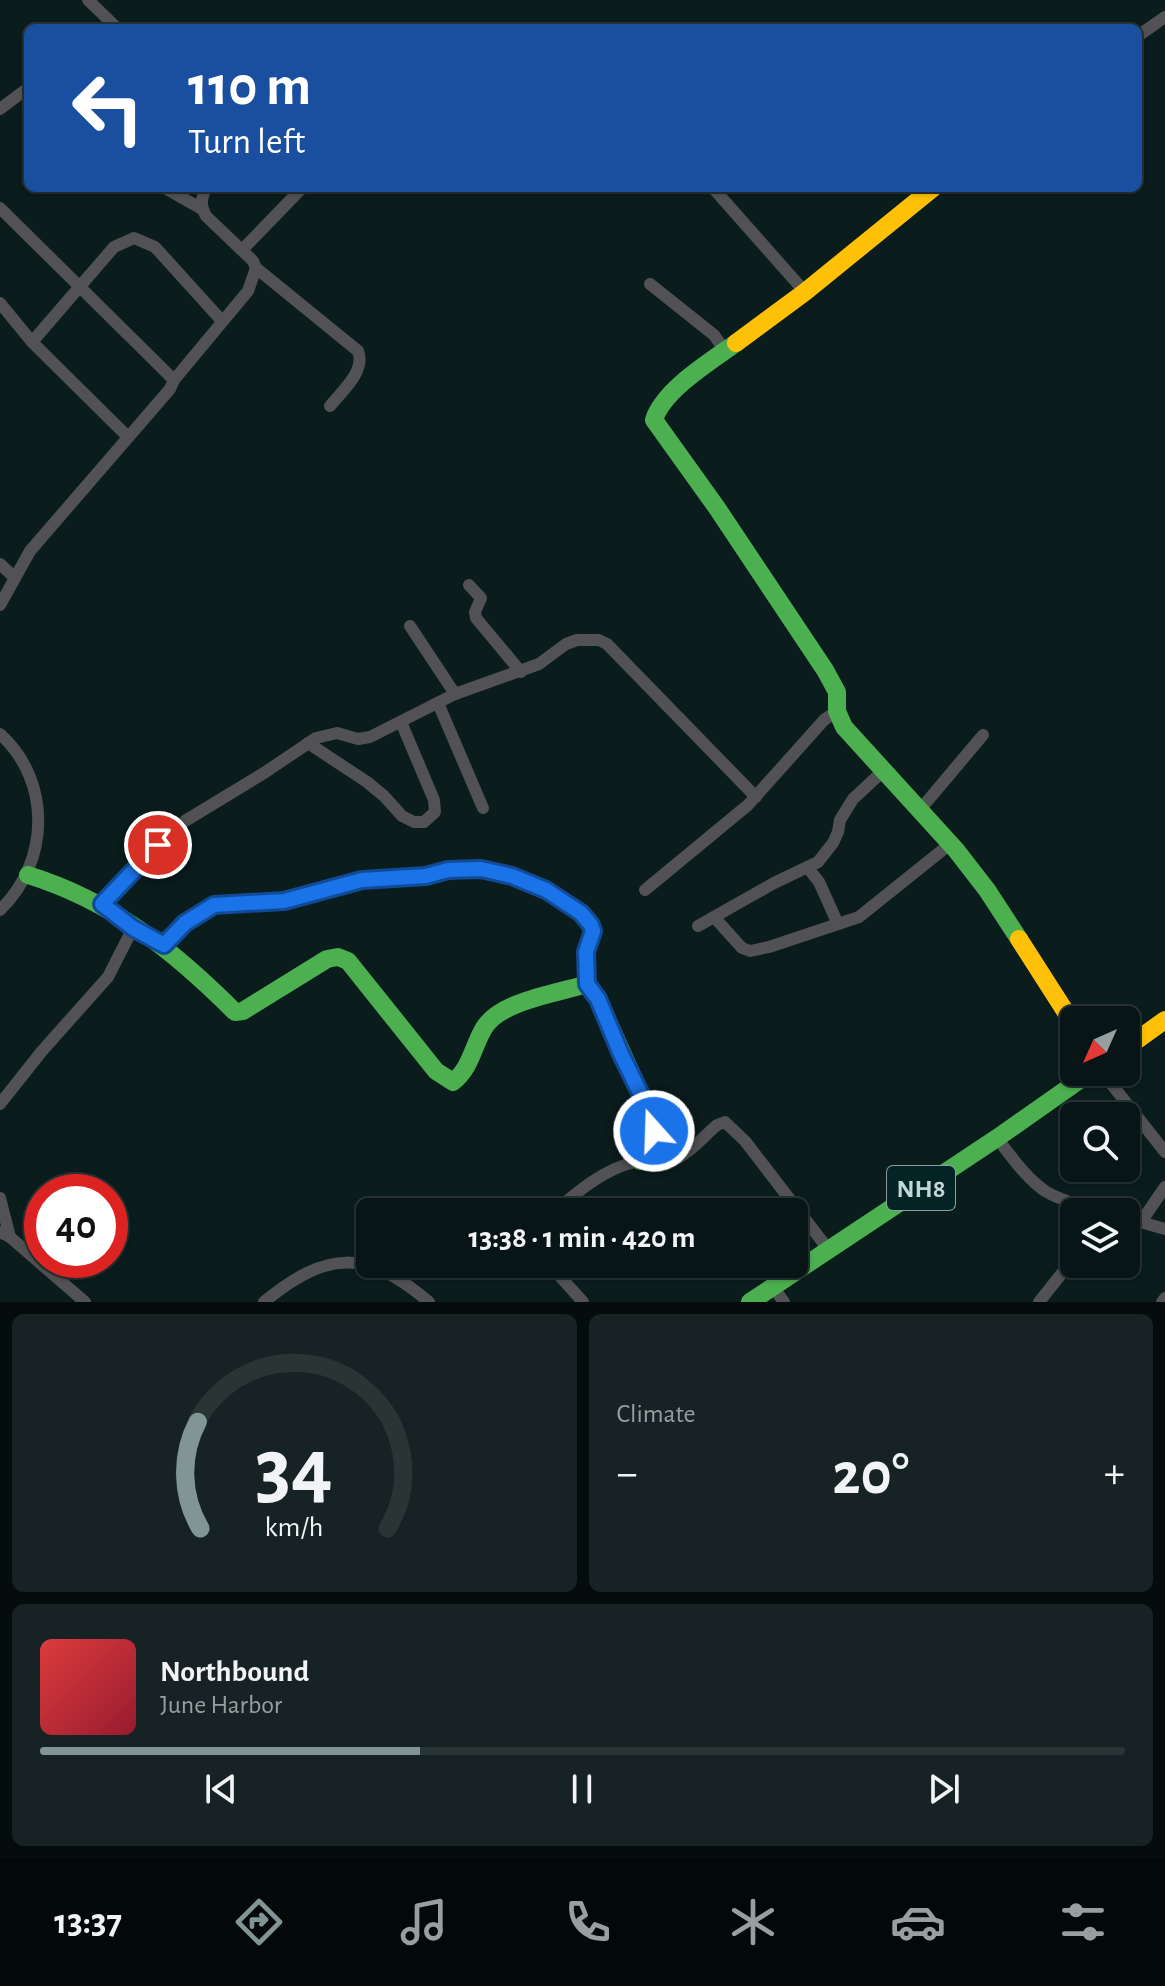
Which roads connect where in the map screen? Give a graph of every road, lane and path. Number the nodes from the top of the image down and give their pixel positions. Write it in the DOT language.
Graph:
graph roads {
  1 [pos="88,0"];
  2 [pos="1165,17"];
  3 [pos="113,24"];
  4 [pos="1142,33"];
  5 [pos="24,91"];
  6 [pos="0,109"];
  7 [pos="172,192"];
  8 [pos="204,192"];
  9 [pos="298,192"];
  10 [pos="717,192"];
  11 [pos="928,192"];
  12 [pos="0,208"];
  13 [pos="202,209"];
  14 [pos="242,250"];
  15 [pos="256,268"];
  16 [pos="650,284"];
  17 [pos="80,287"];
  18 [pos="805,292"];
  19 [pos="0,303"];
  20 [pos="222,321"];
  21 [pos="32,342"];
  22 [pos="725,351"];
  23 [pos="174,380"];
  24 [pos="330,406"];
  25 [pos="128,437"];
  26 [pos="0,564"];
  27 [pos="14,577"];
  28 [pos="469,585"];
  29 [pos="0,605"];
  30 [pos="410,626"];
  31 [pos="521,672"];
  32 [pos="455,694"];
  33 [pos="438,703"];
  34 [pos="837,711"];
  35 [pos="401,722"];
  36 [pos="0,734"];
  37 [pos="983,735"];
  38 [pos="308,743"];
  39 [pos="882,772"];
  40 [pos="756,797"];
  41 [pos="483,808"];
  42 [pos="919,811"];
  43 [pos="950,844"];
  44 [pos="808,868"];
  45 [pos="28,875"];
  46 [pos="645,890"];
  47 [pos="102,904"];
  48 [pos="0,910"];
  49 [pos="714,917"];
  50 [pos="838,924"];
  51 [pos="698,926"];
  52 [pos="133,928"];
  53 [pos="164,945"];
  54 [pos="587,984"];
  55 [pos="1062,1006"];
  56 [pos="1165,1020"];
  57 [pos="1140,1038"];
  58 [pos="1071,1086"];
  59 [pos="1113,1086"];
  60 [pos="0,1104"];
  61 [pos="997,1138"];
  62 [pos="1165,1152"];
  63 [pos="640,1161"];
  64 [pos="1165,1187"];
  65 [pos="0,1198"];
  66 [pos="572,1198"];
  67 [pos="1060,1198"];
  68 [pos="1141,1222"];
  69 [pos="1165,1229"];
  70 [pos="5,1235"];
  71 [pos="828,1249"];
  72 [pos="1060,1276"];
  73 [pos="562,1278"];
  74 [pos="779,1294"];
  75 [pos="82,1301"];
  76 [pos="264,1302"];
  77 [pos="429,1302"];
  78 [pos="583,1302"];
  79 [pos="750,1302"];
  80 [pos="1039,1302"];
  1 -- 3 [label="street"];
  2 -- 4 [label="street"];
  5 -- 6 [label="street"];
  7 -- 13 [label="street"];
  8 -- 13 [label="street"];
  9 -- 14 [label="street"];
  10 -- 18 [label="street"];
  11 -- 18 [label="main road"];
  12 -- 17 [label="street"];
  13 -- 14 [label="street"];
  14 -- 15 [label="street"];
  15 -- 20 [label="street"];
  15 -- 24 [label="street"];
  16 -- 22 [label="street"];
  17 -- 20 [label="street"];
  17 -- 21 [label="street"];
  17 -- 23 [label="street"];
  18 -- 22 [label="main road"];
  19 -- 21 [label="street"];
  20 -- 23 [label="street"];
  21 -- 25 [label="street"];
  22 -- 34 [label="main road"];
  23 -- 25 [label="street"];
  25 -- 27 [label="street"];
  26 -- 27 [label="street"];
  27 -- 29 [label="street"];
  28 -- 31 [label="street"];
  30 -- 32 [label="street"];
  31 -- 32 [label="street"];
  31 -- 40 [label="street"];
  32 -- 33 [label="street"];
  33 -- 35 [label="street"];
  33 -- 41 [label="street"];
  34 -- 39 [label="main road"];
  34 -- 40 [label="street"];
  35 -- 38 [label="street"];
  35 -- 38 [label="street"];
  36 -- 45 [label="street"];
  37 -- 42 [label="street"];
  38 -- 47 [label="street"];
  39 -- 42 [label="main road"];
  39 -- 44 [label="street"];
  40 -- 46 [label="street"];
  42 -- 43 [label="main road"];
  43 -- 50 [label="street"];
  43 -- 55 [label="main road"];
  44 -- 49 [label="street"];
  44 -- 50 [label="street"];
  45 -- 47 [label="main road"];
  45 -- 48 [label="street"];
  47 -- 52 [label="main road"];
  49 -- 50 [label="street"];
  49 -- 51 [label="street"];
  52 -- 53 [label="main road"];
  52 -- 60 [label="street"];
  53 -- 54 [label="street"];
  53 -- 54 [label="main road"];
  54 -- 63 [label="main road"];
  56 -- 57 [label="main road"];
  58 -- 61 [label="main road, NH8"];
  59 -- 62 [label="street"];
  61 -- 67 [label="street"];
  61 -- 71 [label="main road, NH8"];
  63 -- 66 [label="street"];
  63 -- 71 [label="street"];
  64 -- 68 [label="street"];
  65 -- 70 [label="street"];
  68 -- 69 [label="street"];
  70 -- 75 [label="street"];
  71 -- 74 [label="main road, NH8"];
  72 -- 80 [label="street"];
  73 -- 78 [label="street"];
  74 -- 79 [label="main road, NH8"];
  76 -- 77 [label="street"];
}
